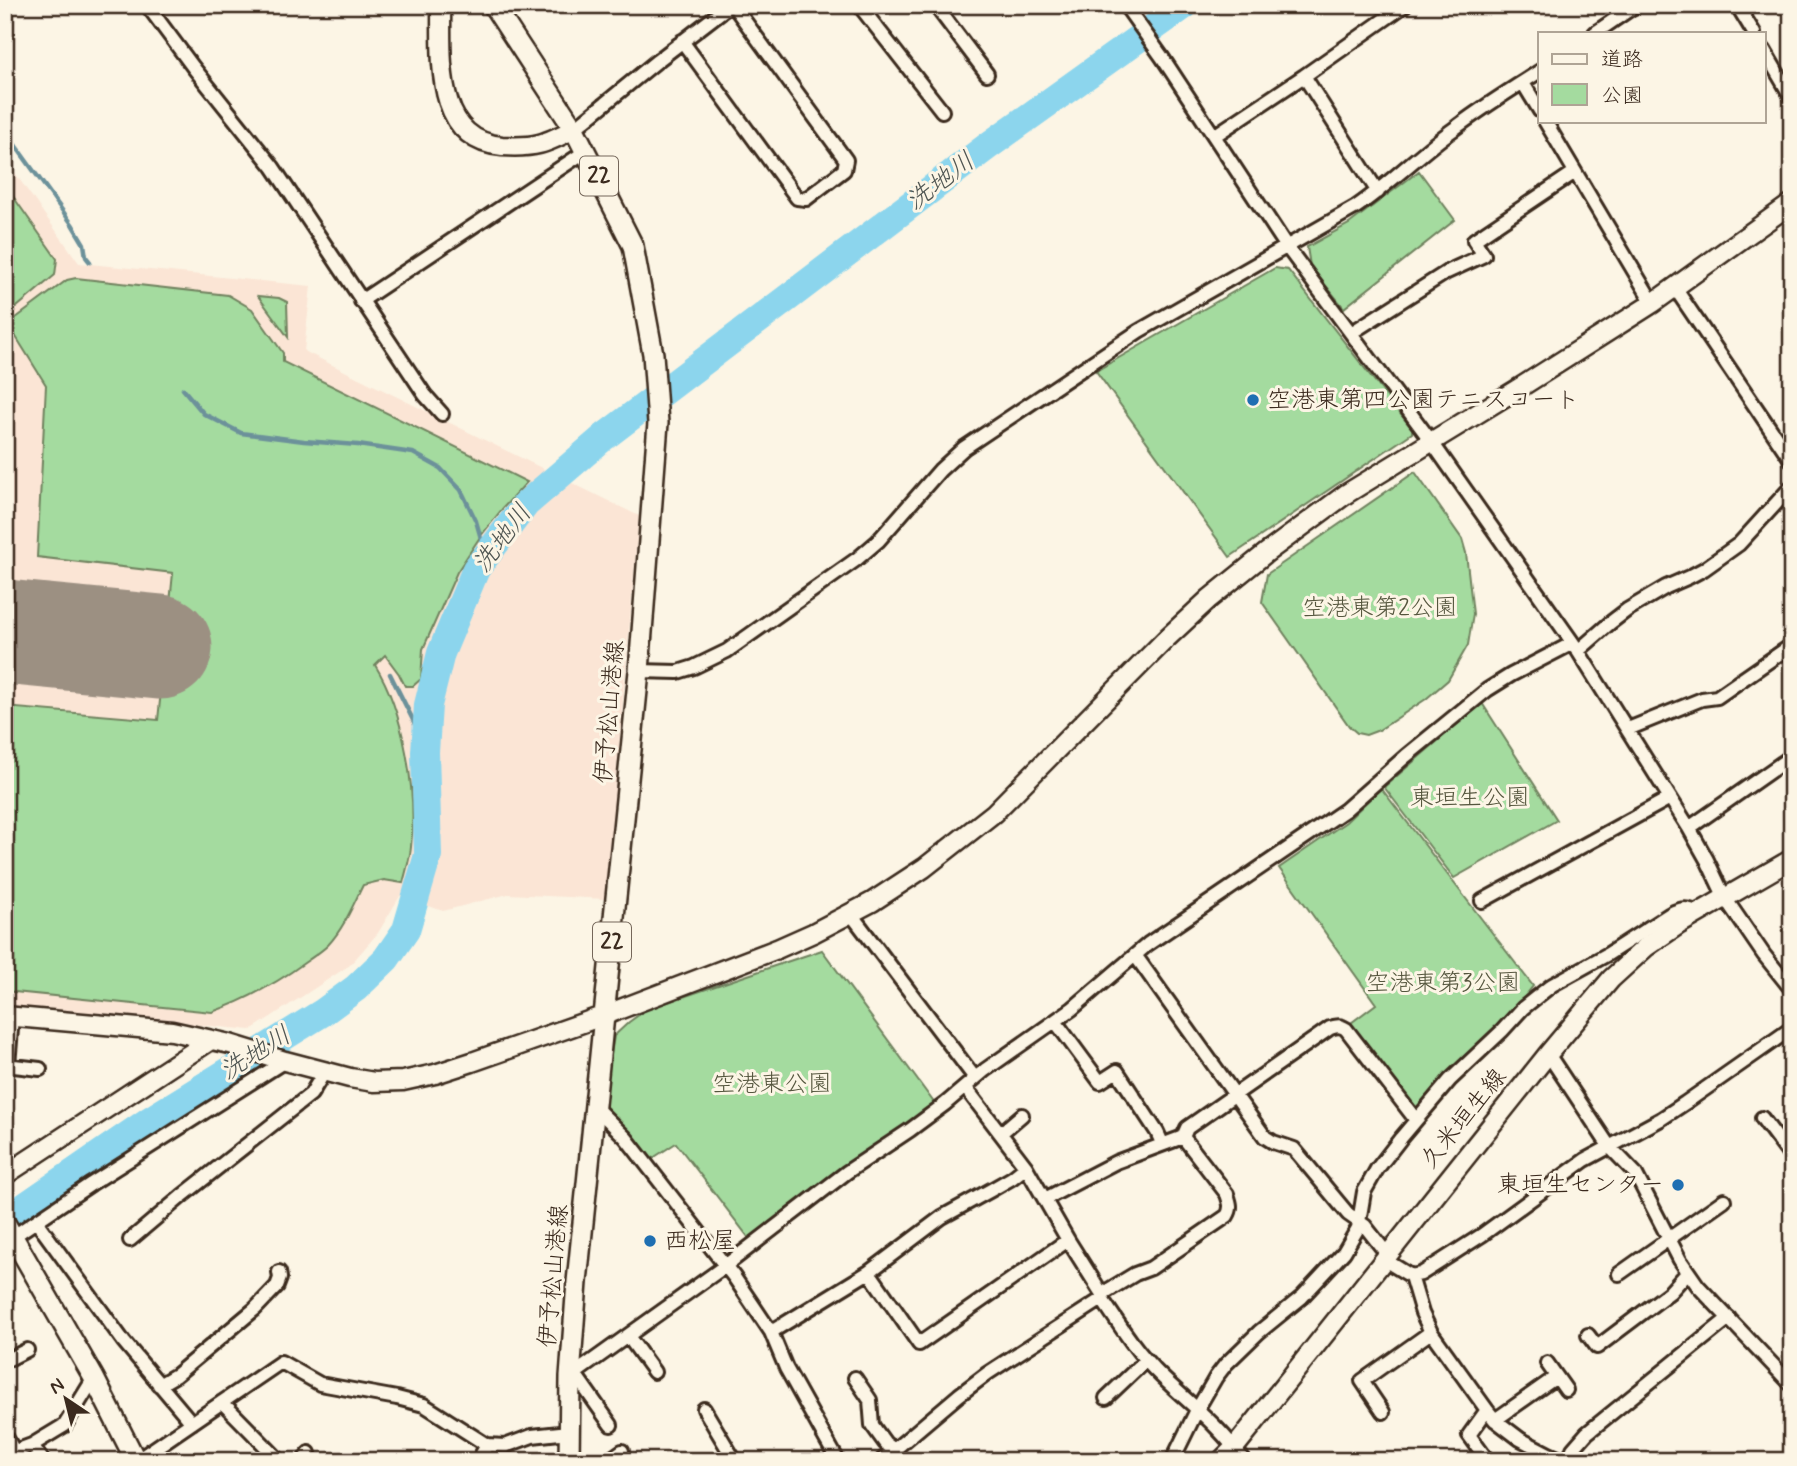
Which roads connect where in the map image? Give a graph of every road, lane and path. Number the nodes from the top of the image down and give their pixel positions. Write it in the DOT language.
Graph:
graph roads {
  1 [pos="147,5"];
  2 [pos="441,5"];
  3 [pos="493,5"];
  4 [pos="731,5"];
  5 [pos="859,5"];
  6 [pos="935,5"];
  7 [pos="1405,5"];
  8 [pos="1636,5"];
  9 [pos="1737,5"];
  10 [pos="712,10"];
  11 [pos="1129,11"];
  12 [pos="1596,32"];
  13 [pos="1753,32"];
  14 [pos="682,41"];
  15 [pos="990,52"];
  16 [pos="1766,53"];
  17 [pos="977,61"];
  18 [pos="1538,72"];
  19 [pos="987,74"];
  20 [pos="1304,76"];
  21 [pos="1523,82"];
  22 [pos="1792,98"];
  23 [pos="1538,108"];
  24 [pos="942,111"];
  25 [pos="1546,122"];
  26 [pos="574,129"];
  27 [pos="1214,136"];
  28 [pos="586,151"];
  29 [pos="1575,172"];
  30 [pos="1378,192"];
  31 [pos="1792,203"];
  32 [pos="1287,247"];
  33 [pos="1675,288"];
  34 [pos="361,301"];
  35 [pos="1653,303"];
  36 [pos="1351,333"];
  37 [pos="442,414"];
  38 [pos="1431,441"];
  39 [pos="1792,461"];
  40 [pos="1791,490"];
  41 [pos="1792,645"];
  42 [pos="1575,647"];
  43 [pos="639,671"];
  44 [pos="1628,729"];
  45 [pos="1792,757"];
  46 [pos="1670,798"];
  47 [pos="1689,828"];
  48 [pos="1792,859"];
  49 [pos="1725,898"];
  50 [pos="1482,901"];
  51 [pos="851,914"];
  52 [pos="1697,914"];
  53 [pos="1135,955"];
  54 [pos="1792,990"];
  55 [pos="605,1015"];
  56 [pos="9,1017"];
  57 [pos="1055,1021"];
  58 [pos="1792,1028"];
  59 [pos="211,1040"];
  60 [pos="1548,1054"];
  61 [pos="278,1059"];
  62 [pos="7,1065"];
  63 [pos="40,1069"];
  64 [pos="325,1071"];
  65 [pos="970,1083"];
  66 [pos="1234,1095"];
  67 [pos="595,1107"];
  68 [pos="1022,1115"];
  69 [pos="1762,1118"];
  70 [pos="1416,1120"];
  71 [pos="1001,1133"];
  72 [pos="1183,1137"];
  73 [pos="1162,1143"];
  74 [pos="1609,1146"];
  75 [pos="1792,1158"];
  76 [pos="1026,1167"];
  77 [pos="5,1175"];
  78 [pos="1045,1199"];
  79 [pos="1724,1200"];
  80 [pos="36,1221"];
  81 [pos="1359,1221"];
  82 [pos="8,1233"];
  83 [pos="1669,1239"];
  84 [pos="130,1240"];
  85 [pos="1068,1240"];
  86 [pos="1385,1256"];
  87 [pos="725,1266"];
  88 [pos="279,1272"];
  89 [pos="869,1272"];
  90 [pos="1688,1272"];
  91 [pos="1619,1274"];
  92 [pos="1411,1276"];
  93 [pos="1102,1297"];
  94 [pos="1729,1318"];
  95 [pos="771,1332"];
  96 [pos="1431,1332"];
  97 [pos="1588,1335"];
  98 [pos="628,1336"];
  99 [pos="27,1350"];
  100 [pos="9,1354"];
  101 [pos="1146,1360"];
  102 [pos="1546,1363"];
  103 [pos="653,1372"];
  104 [pos="572,1375"];
  105 [pos="1556,1377"];
  106 [pos="94,1378"];
  107 [pos="855,1378"];
  108 [pos="159,1385"];
  109 [pos="1792,1385"];
  110 [pos="1566,1390"];
  111 [pos="1106,1398"];
  112 [pos="222,1402"];
  113 [pos="1198,1408"];
  114 [pos="704,1409"];
  115 [pos="1383,1412"];
  116 [pos="1491,1415"];
  117 [pos="192,1423"];
  118 [pos="611,1425"];
  119 [pos="569,1432"];
  120 [pos="5,1434"];
  121 [pos="32,1445"];
  122 [pos="487,1445"];
  123 [pos="894,1450"];
  124 [pos="622,1451"];
  125 [pos="10,1453"];
  126 [pos="1240,1454"];
  127 [pos="43,1461"];
  128 [pos="136,1461"];
  129 [pos="281,1461"];
  130 [pos="478,1461"];
  131 [pos="569,1461"];
  132 [pos="608,1461"];
  133 [pos="736,1461"];
  134 [pos="838,1461"];
  135 [pos="881,1461"];
  136 [pos="1172,1461"];
  137 [pos="1221,1461"];
  138 [pos="1488,1461"];
  139 [pos="1567,1461"];
  1 -- 34 [label="street"];
  2 -- 26 [label="street"];
  3 -- 26 [label="main road, 伊予松山港線 / 22"];
  4 -- 10 [label="street"];
  4 -- 14 [label="street"];
  5 -- 24 [label="street"];
  6 -- 17 [label="street"];
  7 -- 20 [label="street"];
  8 -- 12 [label="street"];
  9 -- 13 [label="street"];
  10 -- 14 [label="street"];
  11 -- 27 [label="street"];
  14 -- 26 [label="street"];
  15 -- 17 [label="street"];
  16 -- 22 [label="street"];
  17 -- 19 [label="street"];
  18 -- 21 [label="street"];
  20 -- 27 [label="street"];
  20 -- 30 [label="street"];
  21 -- 23 [label="street"];
  21 -- 30 [label="street"];
  25 -- 29 [label="street"];
  26 -- 28 [label="main road, 伊予松山港線 / 22"];
  27 -- 32 [label="street"];
  28 -- 34 [label="street"];
  28 -- 43 [label="main road, 伊予松山港線 / 22"];
  29 -- 35 [label="street"];
  29 -- 36 [label="street"];
  30 -- 32 [label="street"];
  31 -- 33 [label="street"];
  32 -- 36 [label="street"];
  32 -- 43 [label="street"];
  33 -- 35 [label="street"];
  33 -- 39 [label="street"];
  34 -- 37 [label="street"];
  35 -- 38 [label="street"];
  36 -- 38 [label="street"];
  38 -- 42 [label="street"];
  38 -- 51 [label="street"];
  40 -- 42 [label="street"];
  41 -- 44 [label="street"];
  42 -- 44 [label="street"];
  42 -- 53 [label="street"];
  43 -- 55 [label="main road, 伊予松山港線 / 22"];
  44 -- 46 [label="street"];
  45 -- 47 [label="street"];
  46 -- 47 [label="street"];
  46 -- 50 [label="street"];
  47 -- 49 [label="street"];
  48 -- 49 [label="street, 久米垣生線"];
  49 -- 52 [label="street, 久米垣生線"];
  49 -- 54 [label="street"];
  51 -- 55 [label="street"];
  51 -- 65 [label="street"];
  52 -- 60 [label="street, 久米垣生線"];
  52 -- 70 [label="street"];
  53 -- 57 [label="street"];
  53 -- 66 [label="street"];
  55 -- 64 [label="street"];
  55 -- 67 [label="main road, 伊予松山港線 / 22"];
  56 -- 59 [label="street"];
  56 -- 62 [label="street"];
  57 -- 65 [label="street"];
  57 -- 73 [label="street"];
  58 -- 74 [label="street"];
  59 -- 61 [label="street"];
  59 -- 77 [label="street"];
  60 -- 74 [label="street"];
  60 -- 86 [label="street, 久米垣生線"];
  61 -- 64 [label="street"];
  61 -- 80 [label="street"];
  62 -- 63 [label="street"];
  64 -- 84 [label="street"];
  65 -- 71 [label="street"];
  65 -- 87 [label="street"];
  66 -- 70 [label="street"];
  66 -- 72 [label="street"];
  66 -- 81 [label="street"];
  67 -- 87 [label="street"];
  67 -- 104 [label="main road, 伊予松山港線 / 22"];
  68 -- 71 [label="street"];
  69 -- 75 [label="street"];
  70 -- 81 [label="street"];
  71 -- 76 [label="street"];
  72 -- 73 [label="street"];
  72 -- 93 [label="street"];
  73 -- 78 [label="street"];
  74 -- 83 [label="street"];
  74 -- 92 [label="street"];
  76 -- 78 [label="street"];
  76 -- 89 [label="street"];
  78 -- 85 [label="street"];
  79 -- 83 [label="street"];
  80 -- 82 [label="street"];
  80 -- 108 [label="street"];
  81 -- 86 [label="street"];
  81 -- 113 [label="street"];
  82 -- 106 [label="main road"];
  83 -- 90 [label="street"];
  83 -- 91 [label="street"];
  85 -- 89 [label="street"];
  85 -- 93 [label="street"];
  86 -- 92 [label="street"];
  86 -- 126 [label="street, 久米垣生線"];
  87 -- 95 [label="street"];
  87 -- 98 [label="street"];
  88 -- 108 [label="street"];
  89 -- 95 [label="street"];
  90 -- 94 [label="street"];
  90 -- 97 [label="street"];
  92 -- 96 [label="street"];
  93 -- 101 [label="street"];
  93 -- 123 [label="street"];
  94 -- 109 [label="street"];
  94 -- 139 [label="street"];
  95 -- 134 [label="street"];
  96 -- 115 [label="street"];
  96 -- 116 [label="street"];
  98 -- 103 [label="street"];
  98 -- 104 [label="street"];
  99 -- 100 [label="street"];
  101 -- 111 [label="street"];
  101 -- 113 [label="street"];
  102 -- 105 [label="street"];
  104 -- 118 [label="street"];
  104 -- 119 [label="main road, 伊予松山港線 / 22"];
  105 -- 110 [label="street"];
  105 -- 116 [label="street"];
  106 -- 121 [label="street"];
  106 -- 128 [label="main road"];
  107 -- 123 [label="street"];
  108 -- 117 [label="street"];
  112 -- 117 [label="street"];
  112 -- 122 [label="street"];
  112 -- 129 [label="street"];
  113 -- 126 [label="street"];
  113 -- 136 [label="street"];
  114 -- 133 [label="street"];
  116 -- 138 [label="street"];
  116 -- 139 [label="street"];
  117 -- 128 [label="street"];
  119 -- 122 [label="street"];
  119 -- 131 [label="main road, 伊予松山港線 / 22"];
  120 -- 125 [label="street"];
  121 -- 125 [label="street"];
  121 -- 127 [label="street"];
  122 -- 130 [label="street"];
  123 -- 135 [label="street"];
  124 -- 132 [label="street"];
  126 -- 137 [label="street, 久米垣生線"];
}
